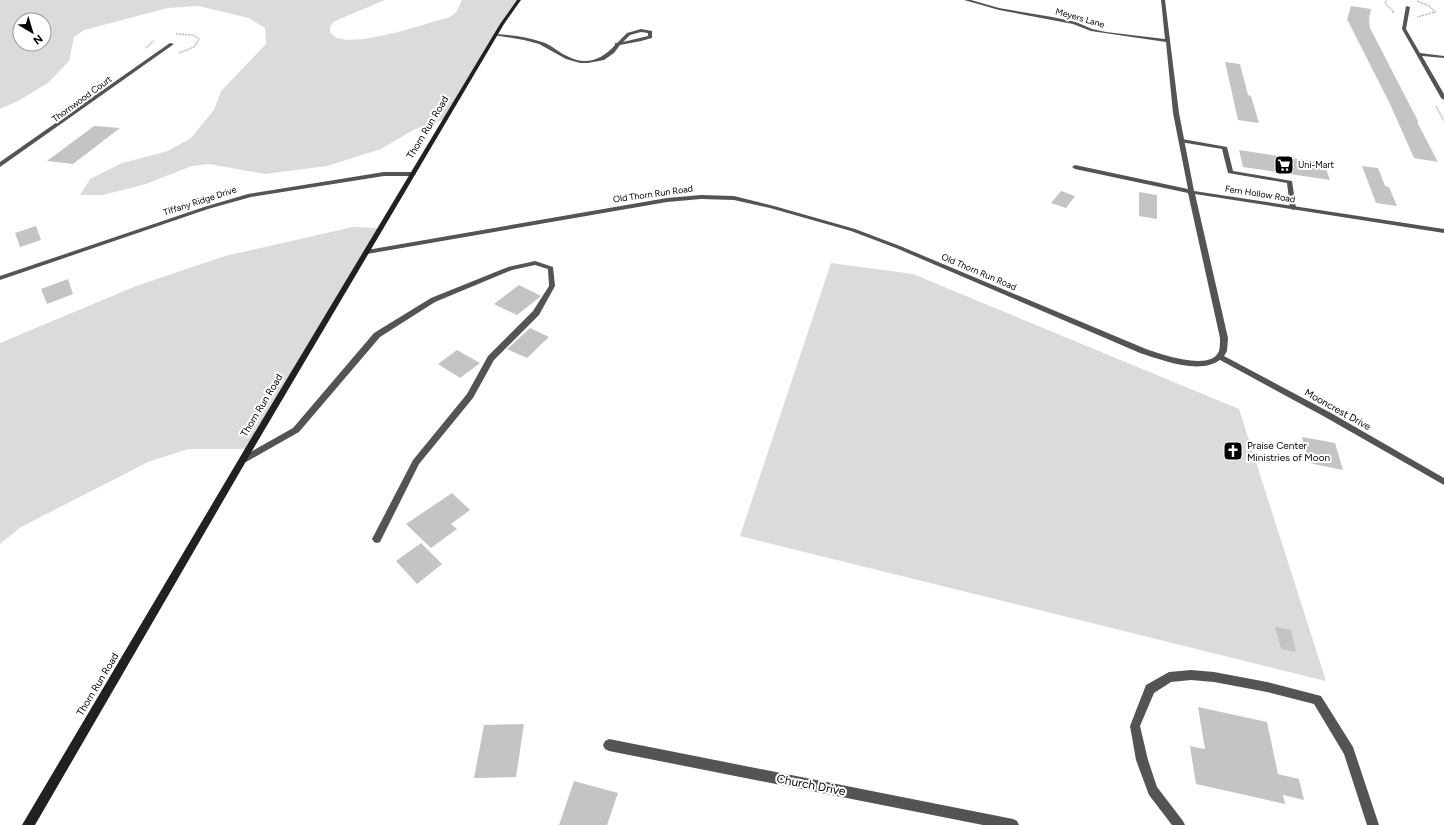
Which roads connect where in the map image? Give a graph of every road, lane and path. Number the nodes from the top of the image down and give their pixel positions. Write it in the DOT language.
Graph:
graph roads {
  1 [pos="519,0"];
  2 [pos="966,0"];
  3 [pos="1163,0"];
  4 [pos="1413,0"];
  5 [pos="1408,7"];
  6 [pos="1417,21"];
  7 [pos="496,35"];
  8 [pos="1168,41"];
  9 [pos="172,44"];
  10 [pos="617,44"];
  11 [pos="1419,54"];
  12 [pos="1444,57"];
  13 [pos="1444,98"];
  14 [pos="1182,141"];
  15 [pos="0,165"];
  16 [pos="1075,167"];
  17 [pos="413,174"];
  18 [pos="1191,192"];
  19 [pos="1293,208"];
  20 [pos="1444,231"];
  21 [pos="367,252"];
  22 [pos="0,278"];
  23 [pos="1220,358"];
  24 [pos="243,460"];
  25 [pos="1444,482"];
  26 [pos="377,539"];
  27 [pos="609,745"];
  28 [pos="28,825"];
  29 [pos="1014,825"];
  30 [pos="1179,825"];
  31 [pos="1373,825"];
  1 -- 7 [label="street, Thorn Run Road"];
  2 -- 8 [label="street, Meyers Lane"];
  3 -- 8 [label="street"];
  4 -- 6 [label="path"];
  5 -- 11 [label="street"];
  7 -- 10 [label="street"];
  7 -- 17 [label="street, Thorn Run Road"];
  8 -- 14 [label="street"];
  9 -- 15 [label="street, Thornwood Court"];
  10 -- 10 [label="street"];
  11 -- 12 [label="street"];
  11 -- 13 [label="street"];
  14 -- 18 [label="street"];
  14 -- 19 [label="street"];
  16 -- 18 [label="street, Fern Hollow Road"];
  17 -- 21 [label="street, Thorn Run Road"];
  17 -- 22 [label="street, Tiffany Ridge Drive"];
  18 -- 19 [label="street, Fern Hollow Road"];
  18 -- 23 [label="street"];
  19 -- 20 [label="street, Fern Hollow Road"];
  21 -- 23 [label="street, Old Thorn Run Road"];
  21 -- 24 [label="street, Thorn Run Road"];
  23 -- 25 [label="street, Mooncrest Drive"];
  24 -- 26 [label="street"];
  24 -- 28 [label="street, Thorn Run Road"];
  27 -- 29 [label="street, Church Drive"];
  30 -- 31 [label="street"];
}
